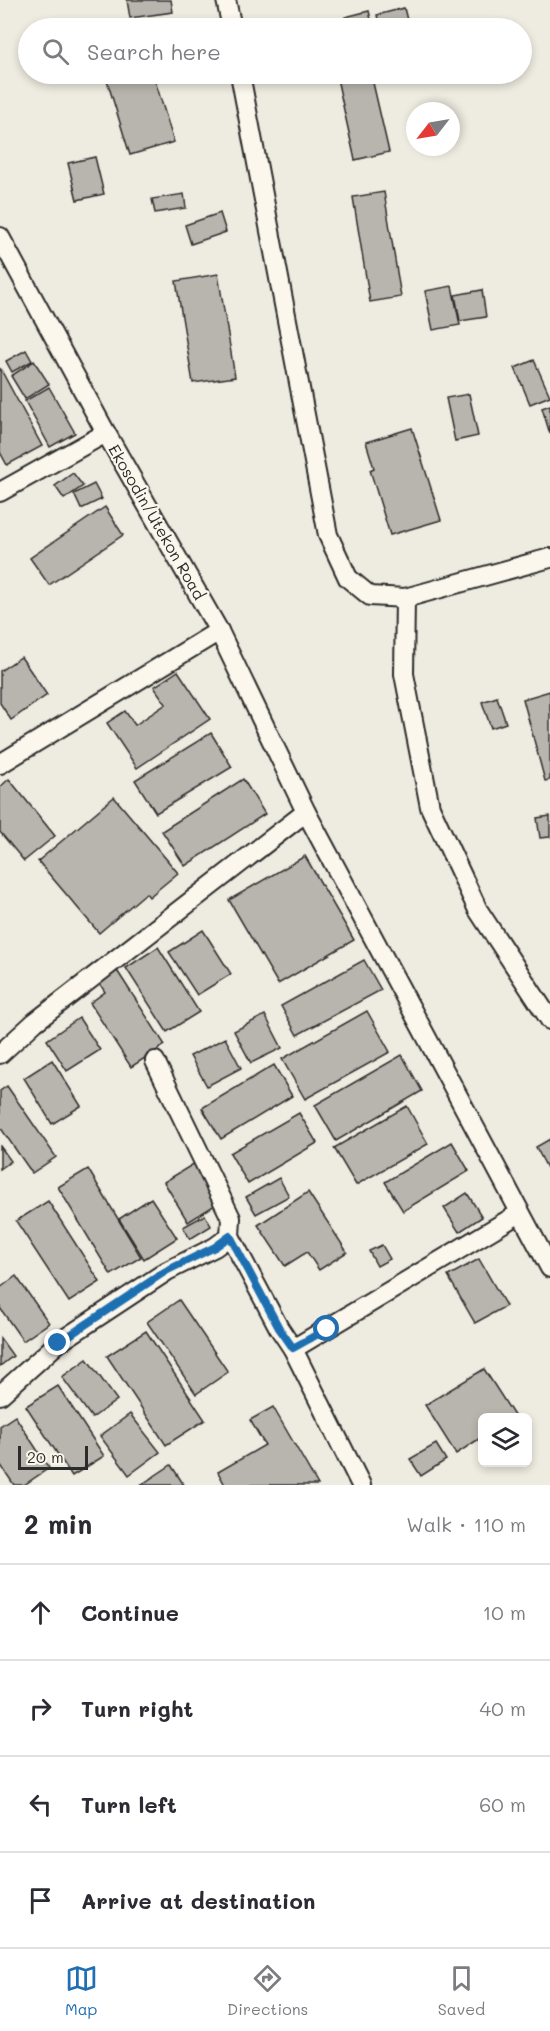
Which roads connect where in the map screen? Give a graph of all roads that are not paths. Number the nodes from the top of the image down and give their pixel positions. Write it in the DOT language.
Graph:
graph roads {
  1 [pos="226,0"];
  2 [pos="230,18"];
  3 [pos="242,84"];
  4 [pos="0,237"];
  5 [pos="106,433"];
  6 [pos="0,492"];
  7 [pos="550,558"];
  8 [pos="405,598"];
  9 [pos="219,631"];
  10 [pos="0,764"];
  11 [pos="306,812"];
  12 [pos="550,1020"];
  13 [pos="0,1054"];
  14 [pos="155,1061"];
  15 [pos="520,1213"];
  16 [pos="230,1236"];
  17 [pos="550,1268"];
  18 [pos="293,1348"];
  19 [pos="0,1395"];
  20 [pos="361,1485"];
  1 -- 2 [label="street"];
  3 -- 8 [label="street"];
  4 -- 5 [label="street, Ekosodin/Utekon Road"];
  5 -- 6 [label="street"];
  5 -- 9 [label="street, Ekosodin/Utekon Road"];
  7 -- 8 [label="street"];
  8 -- 12 [label="street"];
  9 -- 10 [label="street"];
  9 -- 11 [label="street, Ekosodin/Utekon Road"];
  11 -- 13 [label="street"];
  11 -- 15 [label="street, Ekosodin/Utekon Road"];
  14 -- 16 [label="street"];
  15 -- 17 [label="street, Ekosodin/Utekon Road"];
  15 -- 18 [label="street"];
  16 -- 18 [label="street"];
  16 -- 19 [label="street"];
  18 -- 20 [label="street"];
}
